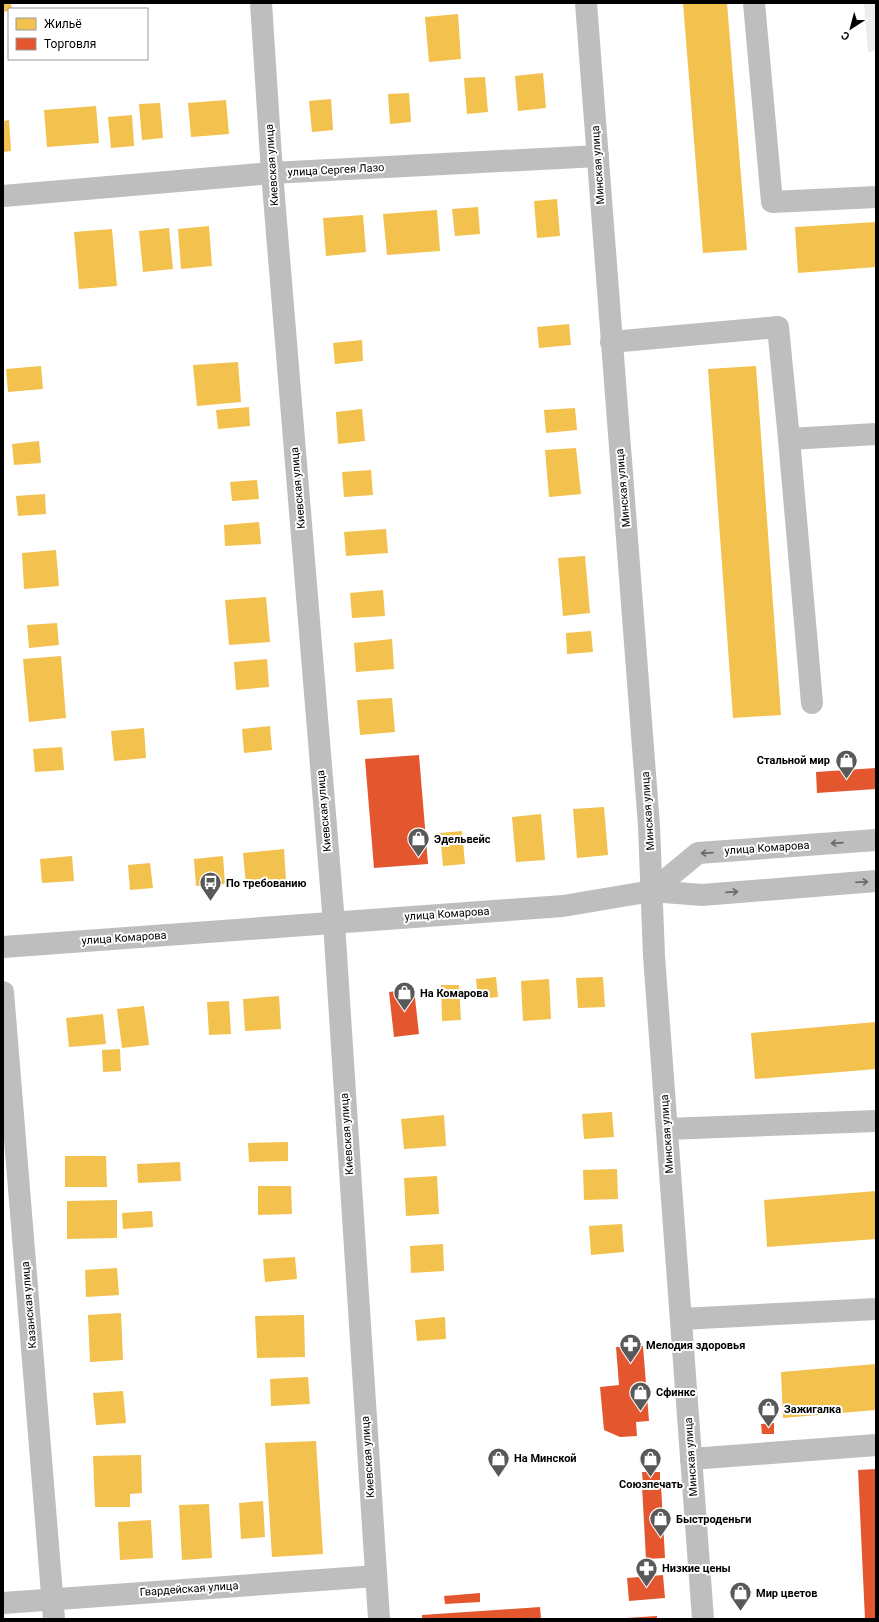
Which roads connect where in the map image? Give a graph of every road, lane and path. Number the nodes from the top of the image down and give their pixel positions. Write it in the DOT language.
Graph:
graph roads {
  1 [pos="261,3"];
  2 [pos="586,3"];
  3 [pos="754,3"];
  4 [pos="598,156"];
  5 [pos="272,173"];
  6 [pos="3,196"];
  7 [pos="876,196"];
  8 [pos="611,342"];
  9 [pos="876,434"];
  10 [pos="790,438"];
  11 [pos="812,703"];
  12 [pos="876,840"];
  13 [pos="876,881"];
  14 [pos="652,891"];
  15 [pos="334,923"];
  16 [pos="3,947"];
  17 [pos="3,992"];
  18 [pos="876,1121"];
  19 [pos="667,1129"];
  20 [pos="876,1309"];
  21 [pos="681,1319"];
  22 [pos="876,1445"];
  23 [pos="691,1459"];
  24 [pos="376,1576"];
  25 [pos="3,1603"];
  26 [pos="54,1609"];
  27 [pos="379,1619"];
  28 [pos="703,1619"];
  1 -- 5 [label="street, Киевская улица"];
  2 -- 4 [label="street, Минская улица"];
  3 -- 7 [label="street"];
  4 -- 5 [label="street, улица Сергея Лазо"];
  4 -- 8 [label="street, Минская улица"];
  5 -- 6 [label="street, улица Сергея Лазо"];
  5 -- 15 [label="street, Киевская улица"];
  8 -- 10 [label="street"];
  8 -- 14 [label="street, Минская улица"];
  9 -- 10 [label="street"];
  10 -- 11 [label="street"];
  12 -- 14 [label="street, улица Комарова, one-way"];
  14 -- 13 [label="street, one-way"];
  14 -- 15 [label="street, улица Комарова"];
  14 -- 19 [label="street, Минская улица"];
  15 -- 16 [label="street, улица Комарова"];
  15 -- 24 [label="street, Киевская улица"];
  17 -- 26 [label="street, Казанская улица"];
  18 -- 19 [label="street"];
  19 -- 21 [label="street, Минская улица"];
  20 -- 21 [label="street"];
  21 -- 23 [label="street, Минская улица"];
  22 -- 23 [label="street"];
  23 -- 28 [label="street, Минская улица"];
  24 -- 26 [label="street, Гвардейская улица"];
  24 -- 27 [label="street, Киевская улица"];
  25 -- 26 [label="street, Гвардейская улица"];
}
